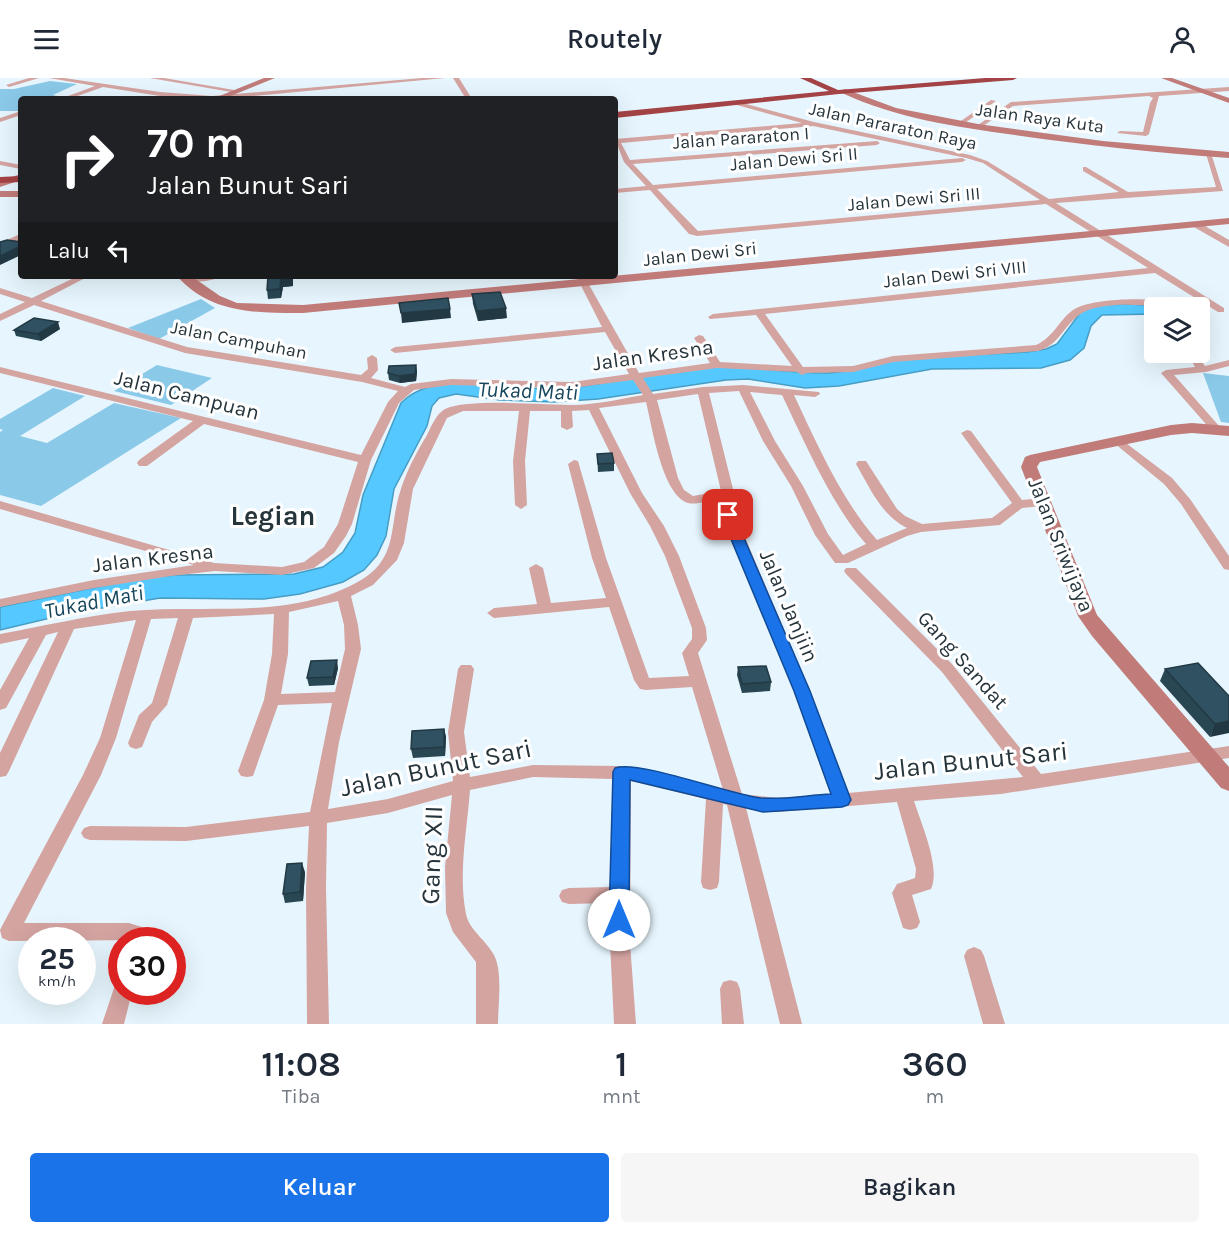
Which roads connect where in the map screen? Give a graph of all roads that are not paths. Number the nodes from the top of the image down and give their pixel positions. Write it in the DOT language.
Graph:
graph roads {
  1 [pos="36,78"];
  2 [pos="52,78"];
  3 [pos="153,78"];
  4 [pos="271,78"];
  5 [pos="442,78"];
  6 [pos="456,78"];
  7 [pos="804,78"];
  8 [pos="810,78"];
  9 [pos="976,78"];
  10 [pos="1010,78"];
  11 [pos="1166,78"];
  12 [pos="818,83"];
  13 [pos="9,85"];
  14 [pos="103,86"];
  15 [pos="877,89"];
  16 [pos="1229,89"];
  17 [pos="240,91"];
  18 [pos="1202,91"];
  19 [pos="153,93"];
  20 [pos="802,93"];
  21 [pos="822,93"];
  22 [pos="845,93"];
  23 [pos="1151,94"];
  24 [pos="72,96"];
  25 [pos="145,96"];
  26 [pos="185,96"];
  27 [pos="226,96"];
  28 [pos="249,96"];
  29 [pos="467,96"];
  30 [pos="993,101"];
  31 [pos="1229,101"];
  32 [pos="735,102"];
  33 [pos="0,113"];
  34 [pos="18,114"];
  35 [pos="618,114"];
  36 [pos="618,114"];
  37 [pos="18,115"];
  38 [pos="0,120"];
  39 [pos="813,124"];
  40 [pos="960,124"];
  41 [pos="1123,124"];
  42 [pos="978,127"];
  43 [pos="1120,133"];
  44 [pos="892,142"];
  45 [pos="796,143"];
  46 [pos="1115,145"];
  47 [pos="804,148"];
  48 [pos="1209,154"];
  49 [pos="1229,155"];
  50 [pos="976,158"];
  51 [pos="628,162"];
  52 [pos="0,163"];
  53 [pos="18,166"];
  54 [pos="18,168"];
  55 [pos="1086,169"];
  56 [pos="0,171"];
  57 [pos="18,178"];
  58 [pos="0,180"];
  59 [pos="652,187"];
  60 [pos="618,191"];
  61 [pos="1140,193"];
  62 [pos="0,194"];
  63 [pos="18,194"];
  64 [pos="1127,194"];
  65 [pos="1050,201"];
  66 [pos="1160,203"];
  67 [pos="1229,221"];
  68 [pos="1195,224"];
  69 [pos="1099,233"];
  70 [pos="18,238"];
  71 [pos="1229,244"];
  72 [pos="0,246"];
  73 [pos="1156,270"];
  74 [pos="618,276"];
  75 [pos="79,279"];
  76 [pos="188,279"];
  77 [pos="582,279"];
  78 [pos="0,291"];
  79 [pos="34,300"];
  80 [pos="1144,306"];
  81 [pos="1210,309"];
  82 [pos="1225,310"];
  83 [pos="758,312"];
  84 [pos="713,316"];
  85 [pos="0,318"];
  86 [pos="610,329"];
  87 [pos="699,338"];
  88 [pos="395,350"];
  89 [pos="372,358"];
  90 [pos="1198,363"];
  91 [pos="1229,363"];
  92 [pos="717,365"];
  93 [pos="1202,369"];
  94 [pos="0,370"];
  95 [pos="802,372"];
  96 [pos="635,378"];
  97 [pos="363,380"];
  98 [pos="744,388"];
  99 [pos="405,390"];
  100 [pos="703,390"];
  101 [pos="787,393"];
  102 [pos="815,394"];
  103 [pos="650,398"];
  104 [pos="593,407"];
  105 [pos="525,409"];
  106 [pos="566,409"];
  107 [pos="202,419"];
  108 [pos="567,427"];
  109 [pos="1223,430"];
  110 [pos="967,433"];
  111 [pos="1118,441"];
  112 [pos="365,460"];
  113 [pos="143,463"];
  114 [pos="574,464"];
  115 [pos="862,464"];
  116 [pos="722,496"];
  117 [pos="1042,502"];
  118 [pos="0,504"];
  119 [pos="1019,504"];
  120 [pos="521,505"];
  121 [pos="921,528"];
  122 [pos="875,546"];
  123 [pos="1229,566"];
  124 [pos="215,567"];
  125 [pos="536,568"];
  126 [pos="851,571"];
  127 [pos="344,594"];
  128 [pos="614,602"];
  129 [pos="0,603"];
  130 [pos="545,608"];
  131 [pos="282,609"];
  132 [pos="187,613"];
  133 [pos="494,613"];
  134 [pos="145,615"];
  135 [pos="68,627"];
  136 [pos="40,632"];
  137 [pos="0,639"];
  138 [pos="466,669"];
  139 [pos="699,681"];
  140 [pos="344,697"];
  141 [pos="272,700"];
  142 [pos="0,704"];
  143 [pos="136,743"];
  144 [pos="1229,752"];
  145 [pos="1206,755"];
  146 [pos="0,771"];
  147 [pos="247,771"];
  148 [pos="622,772"];
  149 [pos="1037,782"];
  150 [pos="1229,782"];
  151 [pos="462,786"];
  152 [pos="715,795"];
  153 [pos="904,795"];
  154 [pos="735,800"];
  155 [pos="842,800"];
  156 [pos="318,818"];
  157 [pos="90,833"];
  158 [pos="710,882"];
  159 [pos="619,895"];
  160 [pos="569,896"];
  161 [pos="910,922"];
  162 [pos="5,932"];
  163 [pos="108,932"];
  164 [pos="974,956"];
  165 [pos="730,989"];
  166 [pos="118,1005"];
  167 [pos="113,1024"];
  168 [pos="318,1024"];
  169 [pos="487,1024"];
  170 [pos="625,1024"];
  171 [pos="733,1024"];
  172 [pos="791,1024"];
  173 [pos="994,1024"];
  1 -- 13 [label="street"];
  2 -- 14 [label="street"];
  3 -- 17 [label="street"];
  4 -- 17 [label="street"];
  5 -- 28 [label="street"];
  6 -- 29 [label="street"];
  7 -- 12 [label="highway"];
  8 -- 22 [label="highway"];
  9 -- 22 [label="highway"];
  10 -- 15 [label="highway"];
  11 -- 18 [label="street"];
  12 -- 20 [label="highway"];
  12 -- 22 [label="highway"];
  14 -- 19 [label="street"];
  14 -- 24 [label="street"];
  15 -- 22 [label="highway"];
  15 -- 22 [label="highway"];
  16 -- 18 [label="street"];
  17 -- 27 [label="street"];
  18 -- 23 [label="street"];
  18 -- 31 [label="street"];
  19 -- 25 [label="street"];
  19 -- 26 [label="street"];
  20 -- 22 [label="highway"];
  20 -- 35 [label="highway"];
  21 -- 22 [label="highway"];
  21 -- 22 [label="highway"];
  21 -- 32 [label="highway"];
  22 -- 40 [label="street, Jalan Raya Kuta"];
  23 -- 42 [label="street"];
  23 -- 43 [label="street"];
  30 -- 40 [label="street"];
  32 -- 36 [label="highway"];
  32 -- 39 [label="street, Jalan Pararaton Raya"];
  33 -- 34 [label="street"];
  37 -- 38 [label="street"];
  39 -- 44 [label="street, Jalan Pararaton Raya"];
  39 -- 51 [label="street"];
  40 -- 42 [label="street, Jalan Raya Kuta"];
  41 -- 43 [label="street"];
  42 -- 46 [label="street, Jalan Raya Kuta"];
  43 -- 46 [label="street"];
  44 -- 47 [label="street, Jalan Pararaton I"];
  44 -- 50 [label="street, Jalan Pararaton Raya"];
  45 -- 47 [label="street"];
  46 -- 48 [label="street, Jalan Raya Kuta"];
  47 -- 51 [label="street, Jalan Pararaton I"];
  48 -- 49 [label="street, Jalan Raya Kuta"];
  48 -- 61 [label="street, Jalan Dewi Sri III"];
  50 -- 59 [label="street, Jalan Dewi Sri II"];
  50 -- 65 [label="street, Jalan Pararaton Raya"];
  51 -- 59 [label="street"];
  52 -- 53 [label="street"];
  54 -- 56 [label="street"];
  55 -- 64 [label="street"];
  57 -- 58 [label="street"];
  59 -- 60 [label="street, Jalan Dewi Sri II"];
  59 -- 65 [label="street, Jalan Dewi Sri III"];
  61 -- 64 [label="street, Jalan Dewi Sri III"];
  61 -- 66 [label="street"];
  62 -- 63 [label="street"];
  64 -- 65 [label="street, Jalan Dewi Sri III"];
  65 -- 69 [label="street, Jalan Pararaton Raya"];
  67 -- 68 [label="street, Jalan Dewi Sri"];
  68 -- 69 [label="street, Jalan Dewi Sri"];
  68 -- 71 [label="street"];
  69 -- 73 [label="street, Jalan Pararaton Raya"];
  69 -- 74 [label="street, Jalan Dewi Sri"];
  70 -- 72 [label="street"];
  73 -- 82 [label="street, Jalan Pararaton Raya"];
  73 -- 83 [label="street, Jalan Dewi Sri VIII"];
  75 -- 79 [label="street"];
  76 -- 77 [label="street, Jalan Dewi Sri"];
  77 -- 86 [label="street"];
  78 -- 79 [label="street, Jalan Campuhan"];
  79 -- 85 [label="street"];
  79 -- 97 [label="street, Jalan Campuhan"];
  80 -- 95 [label="street, Jalan Kresna"];
  81 -- 82 [label="street"];
  83 -- 84 [label="street, Jalan Dewi Sri VIII"];
  83 -- 95 [label="street"];
  86 -- 88 [label="street"];
  86 -- 96 [label="street"];
  87 -- 92 [label="street"];
  89 -- 97 [label="street"];
  90 -- 93 [label="street"];
  91 -- 93 [label="street"];
  92 -- 95 [label="street, Jalan Kresna"];
  92 -- 96 [label="street, Jalan Kresna"];
  93 -- 109 [label="street"];
  94 -- 107 [label="street, Jalan Campuan"];
  96 -- 99 [label="street, Jalan Kresna"];
  96 -- 103 [label="street"];
  97 -- 99 [label="street, Jalan Campuhan"];
  98 -- 100 [label="street"];
  98 -- 101 [label="street"];
  98 -- 122 [label="street"];
  99 -- 112 [label="street, Jalan Kresna"];
  100 -- 103 [label="street"];
  100 -- 116 [label="street"];
  101 -- 102 [label="street"];
  101 -- 122 [label="street"];
  103 -- 104 [label="street"];
  103 -- 116 [label="street"];
  104 -- 106 [label="street"];
  104 -- 139 [label="street"];
  105 -- 106 [label="street"];
  105 -- 120 [label="street"];
  105 -- 127 [label="street"];
  106 -- 108 [label="street"];
  107 -- 112 [label="street, Jalan Campuan"];
  107 -- 113 [label="street"];
  109 -- 111 [label="street, Jalan Sriwijaya"];
  110 -- 119 [label="street"];
  111 -- 117 [label="street, Jalan Sriwijaya"];
  111 -- 123 [label="street"];
  112 -- 124 [label="street, Jalan Kresna"];
  114 -- 128 [label="street"];
  115 -- 121 [label="street"];
  116 -- 155 [label="street, Jalan Janjiin"];
  117 -- 119 [label="street"];
  117 -- 145 [label="street, Jalan Sriwijaya"];
  118 -- 124 [label="street"];
  119 -- 121 [label="street"];
  121 -- 122 [label="street"];
  124 -- 129 [label="street, Jalan Kresna"];
  125 -- 130 [label="street"];
  126 -- 149 [label="street, Gang Sandat"];
  127 -- 131 [label="street"];
  127 -- 140 [label="street"];
  128 -- 130 [label="street"];
  128 -- 139 [label="street"];
  130 -- 133 [label="street"];
  131 -- 132 [label="street"];
  131 -- 141 [label="street"];
  132 -- 134 [label="street"];
  132 -- 143 [label="street"];
  134 -- 135 [label="street"];
  134 -- 162 [label="street"];
  135 -- 136 [label="street"];
  135 -- 146 [label="street"];
  136 -- 137 [label="street"];
  136 -- 142 [label="street"];
  138 -- 151 [label="street, Gang XII"];
  139 -- 154 [label="street"];
  140 -- 141 [label="street"];
  140 -- 156 [label="street"];
  141 -- 147 [label="street"];
  144 -- 145 [label="street, Jalan Bunut Sari"];
  145 -- 149 [label="street, Jalan Bunut Sari"];
  145 -- 150 [label="street, Jalan Sriwijaya"];
  148 -- 151 [label="street, Jalan Bunut Sari"];
  148 -- 152 [label="street, Jalan Bunut Sari"];
  148 -- 159 [label="street"];
  149 -- 153 [label="street, Jalan Bunut Sari"];
  151 -- 156 [label="street, Jalan Bunut Sari"];
  151 -- 169 [label="street, Gang XII"];
  152 -- 154 [label="street, Jalan Bunut Sari"];
  152 -- 158 [label="street"];
  153 -- 155 [label="street, Jalan Bunut Sari"];
  153 -- 161 [label="street"];
  154 -- 155 [label="street, Jalan Bunut Sari"];
  154 -- 172 [label="street"];
  156 -- 157 [label="street, Jalan Bunut Sari"];
  156 -- 168 [label="street"];
  159 -- 160 [label="street"];
  159 -- 170 [label="street"];
  162 -- 163 [label="street"];
  164 -- 173 [label="street"];
  165 -- 171 [label="street"];
  166 -- 167 [label="street"];
}
